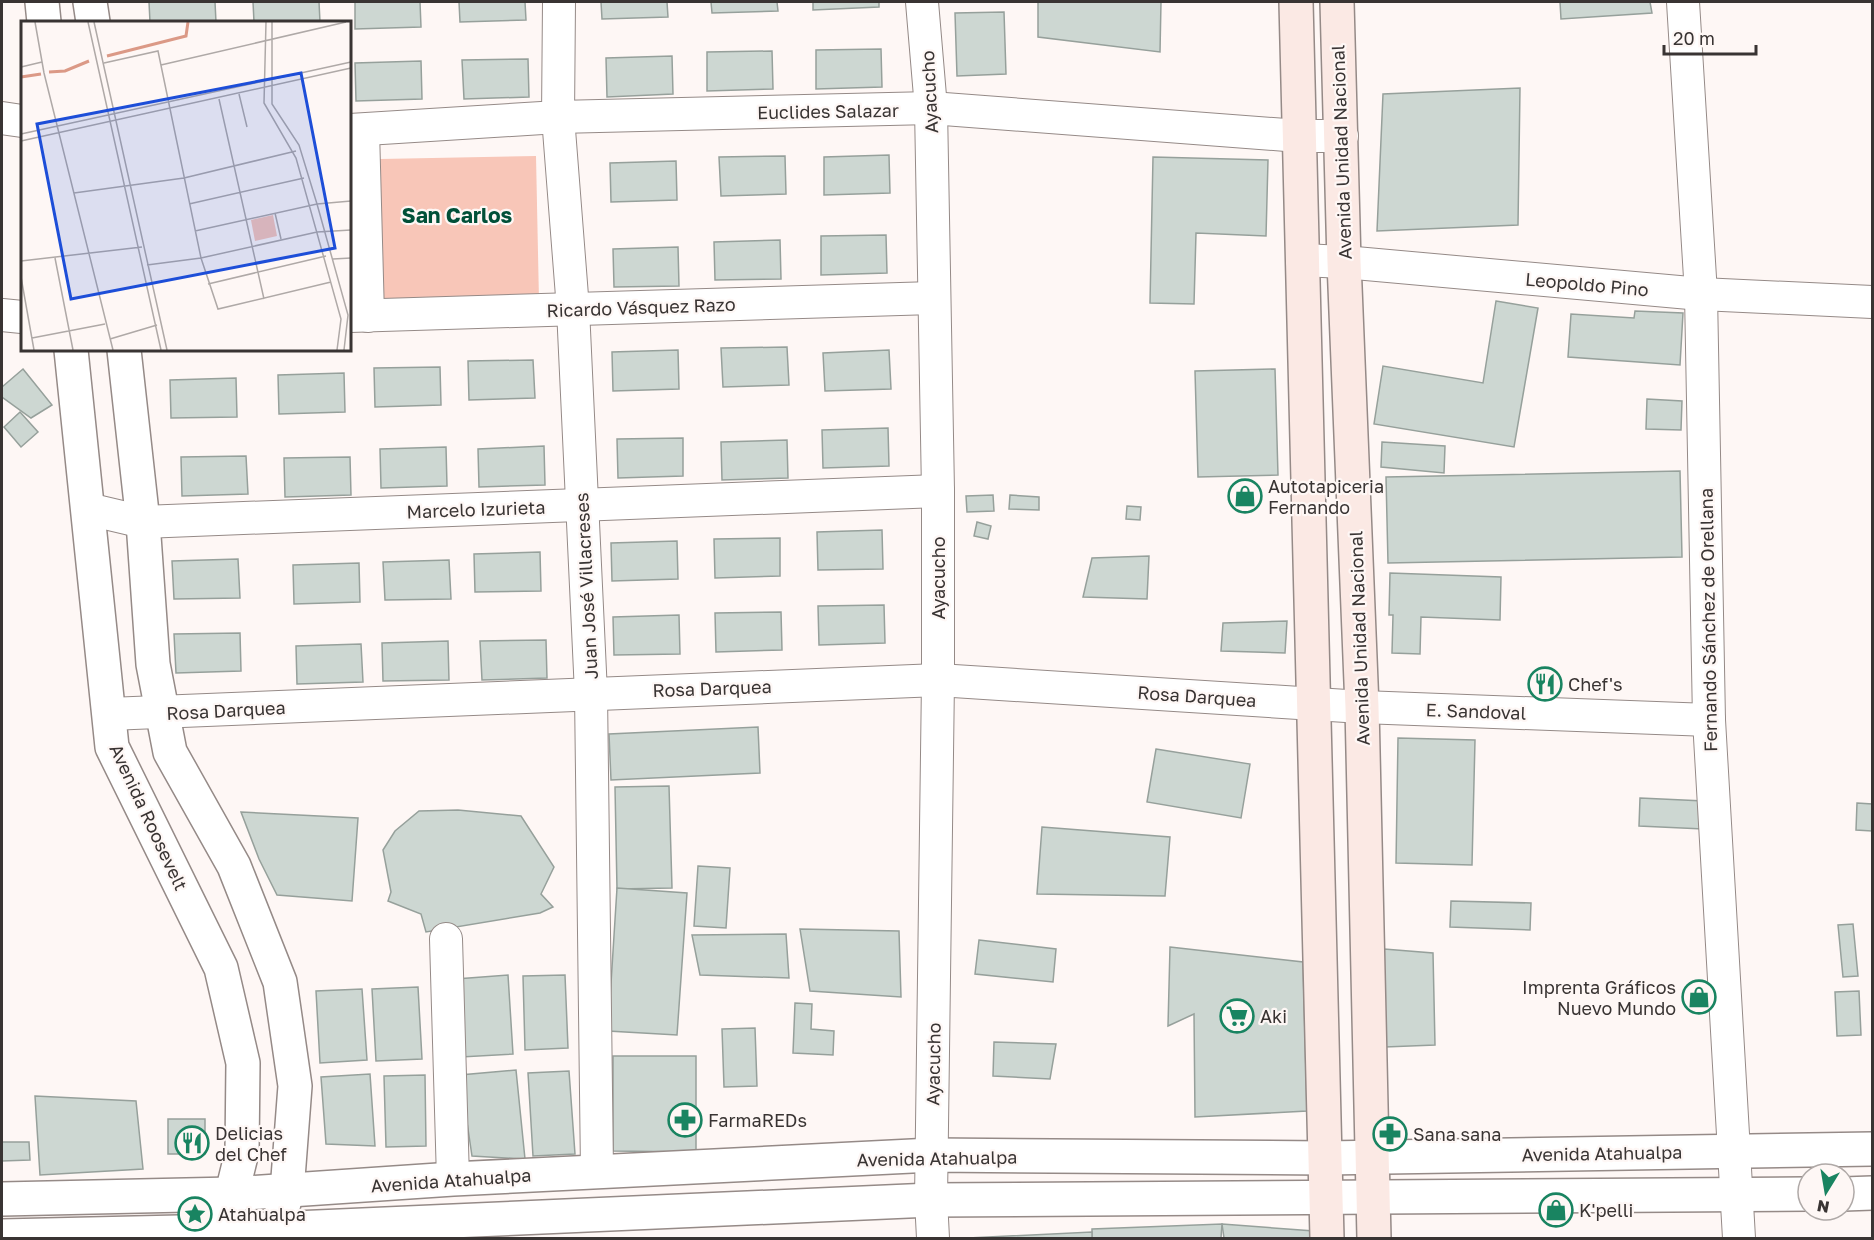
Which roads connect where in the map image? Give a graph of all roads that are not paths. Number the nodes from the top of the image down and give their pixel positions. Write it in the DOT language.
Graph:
graph roads {
  1 [pos="42,2"];
  2 [pos="90,2"];
  3 [pos="559,2"];
  4 [pos="922,2"];
  5 [pos="1296,2"];
  6 [pos="1337,2"];
  7 [pos="1683,2"];
  8 [pos="44,21"];
  9 [pos="93,21"];
  10 [pos="931,108"];
  11 [pos="558,117"];
  12 [pos="2,118"];
  13 [pos="21,122"];
  14 [pos="356,130"];
  15 [pos="1299,136"];
  16 [pos="1342,136"];
  17 [pos="1302,260"];
  18 [pos="1344,262"];
  19 [pos="1701,294"];
  20 [pos="933,298"];
  21 [pos="1872,302"];
  22 [pos="573,309"];
  23 [pos="2,315"];
  24 [pos="359,316"];
  25 [pos="21,317"];
  26 [pos="71,351"];
  27 [pos="124,351"];
  28 [pos="938,491"];
  29 [pos="583,505"];
  30 [pos="88,509"];
  31 [pos="143,522"];
  32 [pos="938,680"];
  33 [pos="591,693"];
  34 [pos="1314,704"];
  35 [pos="1362,707"];
  36 [pos="163,713"];
  37 [pos="109,714"];
  38 [pos="1709,720"];
  39 [pos="446,939"];
  40 [pos="1872,1149"];
  41 [pos="1735,1151"];
  42 [pos="932,1155"];
  43 [pos="1325,1158"];
  44 [pos="1373,1158"];
  45 [pos="597,1171"];
  46 [pos="453,1179"];
  47 [pos="287,1191"];
  48 [pos="1872,1193"];
  49 [pos="232,1194"];
  50 [pos="1796,1194"];
  51 [pos="1856,1194"];
  52 [pos="1737,1195"];
  53 [pos="1326,1198"];
  54 [pos="2,1199"];
  55 [pos="1373,1199"];
  56 [pos="931,1200"];
  57 [pos="276,1233"];
  58 [pos="222,1235"];
  59 [pos="2,1236"];
  60 [pos="933,1239"];
  61 [pos="1327,1239"];
  62 [pos="1374,1239"];
  63 [pos="1739,1239"];
  1 -- 8 [label="street"];
  2 -- 9 [label="street"];
  3 -- 11 [label="street, Juan José Villacreses"];
  4 -- 10 [label="street, Ayacucho"];
  5 -- 15 [label="main road"];
  6 -- 16 [label="main road, Avenida Unidad Nacional"];
  7 -- 19 [label="street, Fernando Sánchez de Orellana"];
  10 -- 11 [label="street, Euclides Salazar"];
  10 -- 15 [label="street, Euclides Salazar"];
  10 -- 20 [label="street, Ayacucho"];
  11 -- 14 [label="street, Euclides Salazar"];
  11 -- 22 [label="street, Juan José Villacreses"];
  12 -- 13 [label="street"];
  14 -- 24 [label="street"];
  15 -- 16 [label="street, Euclides Salazar"];
  15 -- 17 [label="main road"];
  16 -- 18 [label="main road, Avenida Unidad Nacional"];
  17 -- 18 [label="street, Leopoldo Pino"];
  17 -- 34 [label="main road"];
  18 -- 19 [label="street, Leopoldo Pino"];
  18 -- 35 [label="main road, Avenida Unidad Nacional"];
  19 -- 21 [label="street, Leopoldo Pino"];
  19 -- 38 [label="street, Fernando Sánchez de Orellana"];
  20 -- 22 [label="street, Ricardo Vásquez Razo"];
  20 -- 28 [label="street, Ayacucho"];
  22 -- 24 [label="street, Ricardo Vásquez Razo"];
  22 -- 29 [label="street, Juan José Villacreses"];
  23 -- 25 [label="street"];
  26 -- 30 [label="street, Avenida Roosevelt"];
  27 -- 31 [label="street"];
  28 -- 29 [label="street, Marcelo Izurieta"];
  28 -- 32 [label="street, Ayacucho"];
  29 -- 31 [label="street, Marcelo Izurieta"];
  29 -- 33 [label="street, Juan José Villacreses"];
  30 -- 31 [label="street, Marcelo Izurieta"];
  30 -- 37 [label="street, Avenida Roosevelt"];
  31 -- 36 [label="street"];
  32 -- 33 [label="street, Rosa Darquea"];
  32 -- 34 [label="street, Rosa Darquea"];
  32 -- 42 [label="street, Ayacucho"];
  33 -- 36 [label="street, Rosa Darquea"];
  33 -- 45 [label="street, Juan José Villacreses"];
  34 -- 35 [label="street, E. Sandoval"];
  34 -- 43 [label="main road"];
  35 -- 38 [label="street, E. Sandoval"];
  35 -- 44 [label="main road, Avenida Unidad Nacional"];
  36 -- 37 [label="street, Rosa Darquea"];
  36 -- 47 [label="street"];
  37 -- 49 [label="street, Avenida Roosevelt"];
  38 -- 41 [label="street, Fernando Sánchez de Orellana"];
  39 -- 46 [label="street"];
  40 -- 41 [label="street, Avenida Atahualpa"];
  41 -- 44 [label="street, Avenida Atahualpa"];
  41 -- 52 [label="street, Fernando Sánchez de Orellana"];
  42 -- 43 [label="street, Avenida Atahualpa"];
  42 -- 45 [label="street, Avenida Atahualpa"];
  42 -- 56 [label="street, Ayacucho"];
  43 -- 44 [label="street, Avenida Atahualpa"];
  43 -- 53 [label="main road"];
  44 -- 55 [label="main road, Avenida Unidad Nacional"];
  45 -- 46 [label="street, Avenida Atahualpa"];
  46 -- 47 [label="street, Avenida Atahualpa"];
  47 -- 49 [label="street, Avenida Atahualpa"];
  47 -- 57 [label="street"];
  48 -- 51 [label="street"];
  49 -- 54 [label="street, Avenida Atahualpa"];
  49 -- 58 [label="street, Avenida Roosevelt"];
  50 -- 52 [label="street"];
  52 -- 55 [label="street"];
  52 -- 63 [label="street, Fernando Sánchez de Orellana"];
  53 -- 55 [label="street"];
  53 -- 56 [label="street"];
  53 -- 61 [label="main road"];
  55 -- 62 [label="main road, Avenida Unidad Nacional"];
  56 -- 57 [label="street"];
  56 -- 60 [label="street, Ayacucho"];
  57 -- 58 [label="street"];
  58 -- 59 [label="street"];
}
